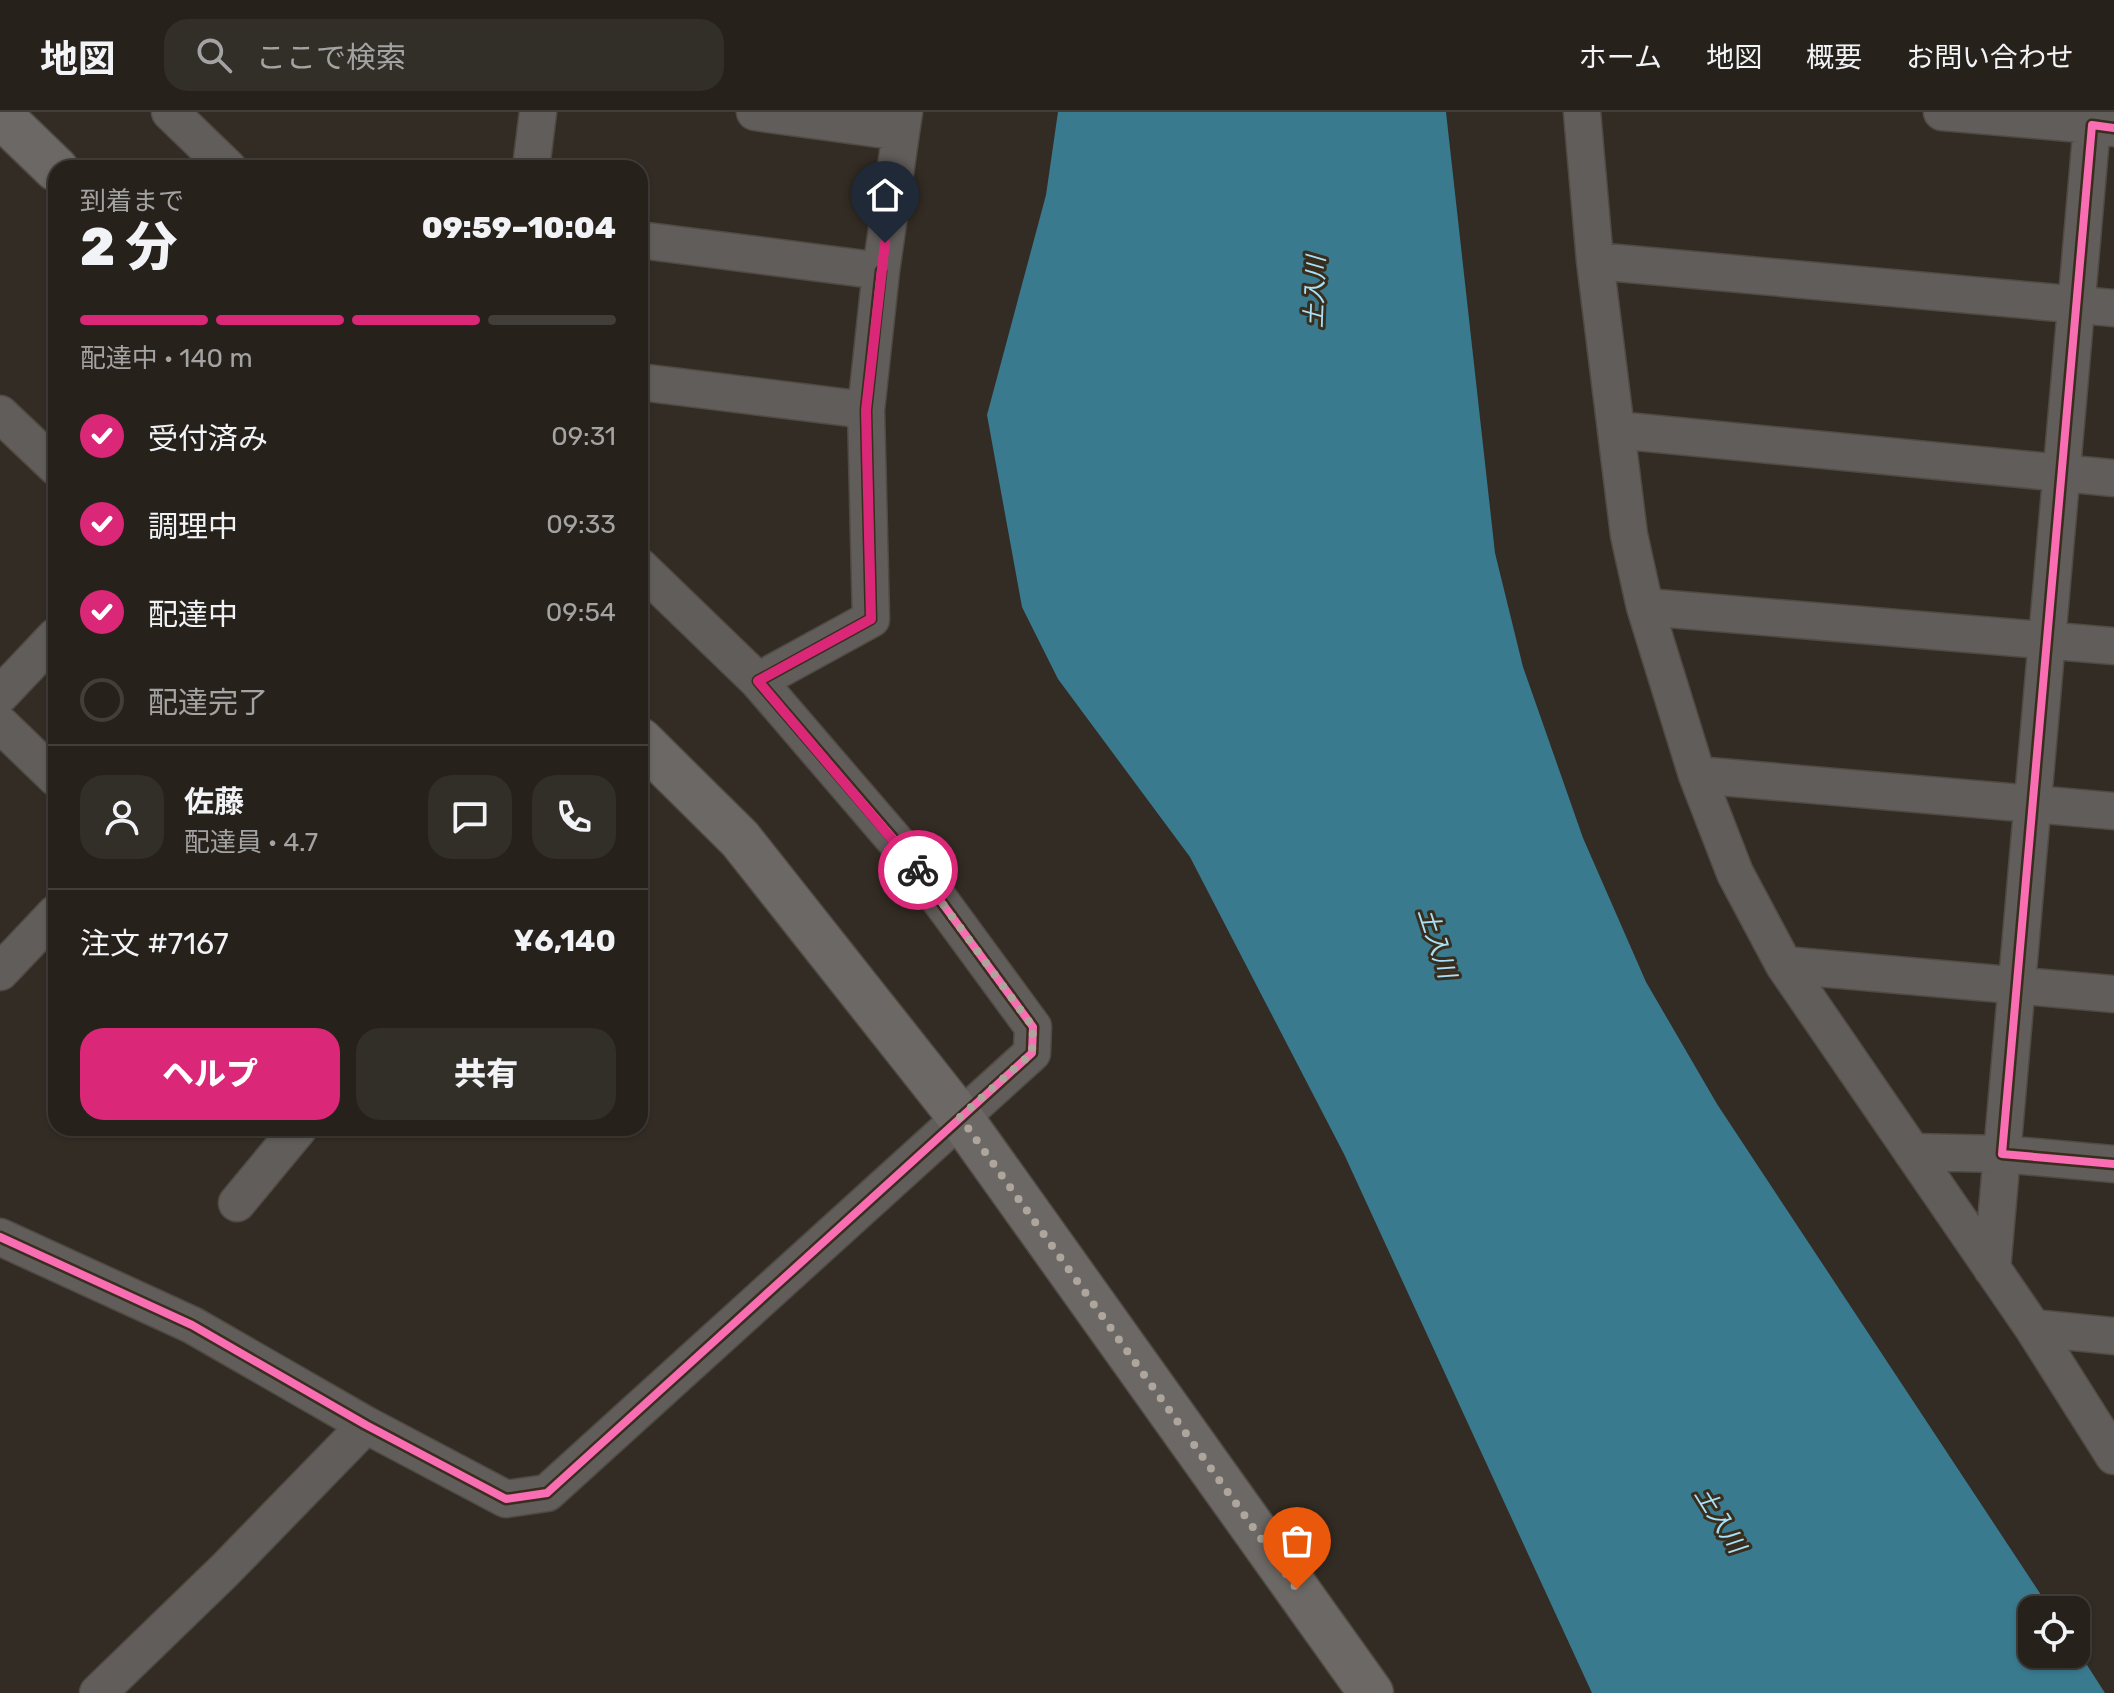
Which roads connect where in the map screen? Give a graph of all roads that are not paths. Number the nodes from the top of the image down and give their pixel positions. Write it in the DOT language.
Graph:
graph roads {
  1 [pos="170,112"];
  2 [pos="538,112"];
  3 [pos="755,112"];
  4 [pos="1582,112"];
  5 [pos="1942,112"];
  6 [pos="0,115"];
  7 [pos="903,122"];
  8 [pos="2103,126"];
  9 [pos="220,160"];
  10 [pos="532,160"];
  11 [pos="48,161"];
  12 [pos="648,241"];
  13 [pos="1595,261"];
  14 [pos="881,271"];
  15 [pos="2075,305"];
  16 [pos="2114,308"];
  17 [pos="648,383"];
  18 [pos="866,410"];
  19 [pos="0,414"];
  20 [pos="1616,430"];
  21 [pos="48,459"];
  22 [pos="2060,474"];
  23 [pos="2114,478"];
  24 [pos="648,575"];
  25 [pos="1645,607"];
  26 [pos="2049,640"];
  27 [pos="48,644"];
  28 [pos="2114,646"];
  29 [pos="758,681"];
  30 [pos="0,695"];
  31 [pos="0,724"];
  32 [pos="648,748"];
  33 [pos="48,770"];
  34 [pos="1697,775"];
  35 [pos="2034,804"];
  36 [pos="2114,811"];
  37 [pos="48,921"];
  38 [pos="1784,965"];
  39 [pos="0,972"];
  40 [pos="2017,986"];
  41 [pos="2114,994"];
  42 [pos="960,1117"];
  43 [pos="292,1136"];
  44 [pos="1912,1152"];
  45 [pos="2002,1154"];
  46 [pos="2114,1164"];
  47 [pos="237,1203"];
  48 [pos="0,1237"];
  49 [pos="1992,1269"];
  50 [pos="2033,1328"];
  51 [pos="2114,1336"];
  52 [pos="366,1425"];
  53 [pos="2114,1456"];
  54 [pos="98,1693"];
  55 [pos="1371,1693"];
  1 -- 9 [label="street"];
  2 -- 10 [label="street"];
  3 -- 7 [label="street"];
  4 -- 13 [label="street"];
  5 -- 8 [label="street"];
  6 -- 11 [label="street"];
  7 -- 14 [label="street"];
  8 -- 15 [label="street"];
  12 -- 14 [label="street"];
  13 -- 15 [label="street"];
  13 -- 20 [label="street"];
  14 -- 18 [label="street"];
  15 -- 16 [label="street"];
  15 -- 22 [label="street"];
  17 -- 18 [label="street"];
  18 -- 29 [label="street"];
  19 -- 21 [label="street"];
  20 -- 22 [label="street"];
  20 -- 25 [label="street"];
  22 -- 23 [label="street"];
  22 -- 26 [label="street"];
  24 -- 29 [label="street"];
  25 -- 26 [label="street"];
  25 -- 34 [label="street"];
  26 -- 28 [label="street"];
  26 -- 35 [label="street"];
  27 -- 30 [label="street"];
  29 -- 42 [label="street"];
  31 -- 33 [label="street"];
  32 -- 42 [label="street"];
  34 -- 35 [label="street"];
  34 -- 38 [label="street"];
  35 -- 36 [label="street"];
  35 -- 40 [label="street"];
  37 -- 39 [label="street"];
  38 -- 40 [label="street"];
  38 -- 44 [label="street"];
  40 -- 41 [label="street"];
  40 -- 45 [label="street"];
  42 -- 52 [label="street"];
  42 -- 55 [label="street"];
  43 -- 47 [label="street"];
  44 -- 45 [label="street"];
  44 -- 49 [label="street"];
  45 -- 46 [label="street"];
  45 -- 49 [label="street"];
  48 -- 52 [label="street"];
  49 -- 50 [label="street"];
  50 -- 51 [label="street"];
  50 -- 53 [label="street"];
  52 -- 54 [label="street"];
}
